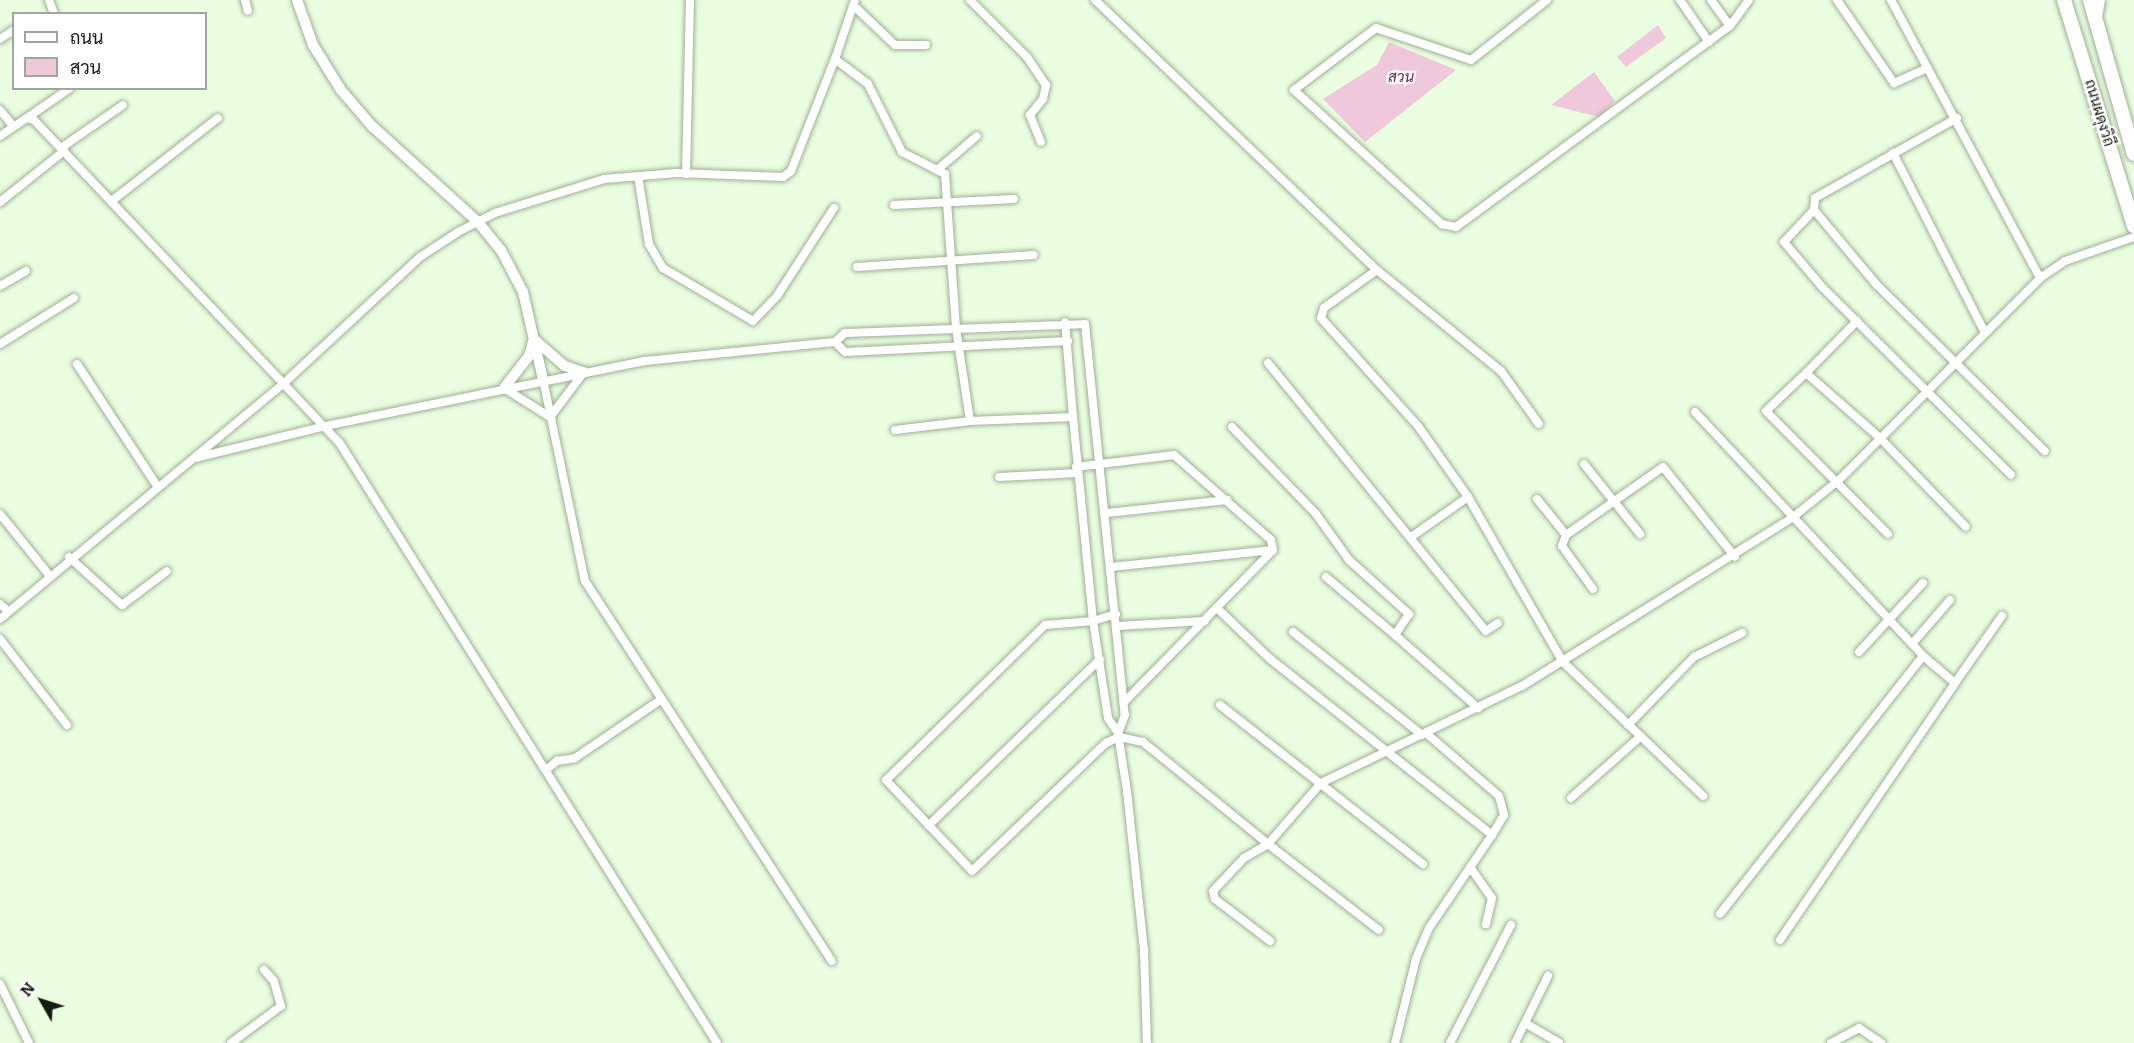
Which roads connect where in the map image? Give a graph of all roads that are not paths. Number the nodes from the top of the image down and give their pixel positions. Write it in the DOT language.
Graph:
graph roads {
  1 [pos="245,0"];
  2 [pos="297,0"];
  3 [pos="690,0"];
  4 [pos="970,0"];
  5 [pos="1095,0"];
  6 [pos="1547,0"];
  7 [pos="1680,0"];
  8 [pos="1711,0"];
  9 [pos="1749,0"];
  10 [pos="1837,0"];
  11 [pos="1891,0"];
  12 [pos="2064,0"];
  13 [pos="2090,0"];
  14 [pos="2100,0"];
  15 [pos="854,2"];
  16 [pos="248,11"];
  17 [pos="2097,22"];
  18 [pos="1730,26"];
  19 [pos="1709,42"];
  20 [pos="926,45"];
  21 [pos="835,59"];
  22 [pos="1928,68"];
  23 [pos="67,90"];
  24 [pos="123,105"];
  25 [pos="0,110"];
  26 [pos="27,118"];
  27 [pos="218,118"];
  28 [pos="1957,118"];
  29 [pos="13,126"];
  30 [pos="0,136"];
  31 [pos="977,136"];
  32 [pos="1041,142"];
  33 [pos="62,149"];
  34 [pos="1893,153"];
  35 [pos="2134,154"];
  36 [pos="937,170"];
  37 [pos="686,174"];
  38 [pos="638,176"];
  39 [pos="1014,199"];
  40 [pos="113,201"];
  41 [pos="0,202"];
  42 [pos="948,202"];
  43 [pos="894,205"];
  44 [pos="834,208"];
  45 [pos="1814,210"];
  46 [pos="478,222"];
  47 [pos="2134,226"];
  48 [pos="2134,237"];
  49 [pos="1034,255"];
  50 [pos="954,261"];
  51 [pos="857,267"];
  52 [pos="1377,270"];
  53 [pos="26,271"];
  54 [pos="2040,278"];
  55 [pos="0,286"];
  56 [pos="74,298"];
  57 [pos="1857,321"];
  58 [pos="1065,322"];
  59 [pos="956,328"];
  60 [pos="1985,333"];
  61 [pos="534,338"];
  62 [pos="1068,340"];
  63 [pos="835,342"];
  64 [pos="0,344"];
  65 [pos="962,346"];
  66 [pos="1268,363"];
  67 [pos="1956,363"];
  68 [pos="77,364"];
  69 [pos="584,372"];
  70 [pos="1806,373"];
  71 [pos="543,380"];
  72 [pos="284,383"];
  73 [pos="504,388"];
  74 [pos="1927,392"];
  75 [pos="1695,412"];
  76 [pos="550,417"];
  77 [pos="1073,417"];
  78 [pos="970,421"];
  79 [pos="1539,424"];
  80 [pos="326,426"];
  81 [pos="1232,427"];
  82 [pos="895,430"];
  83 [pos="1881,439"];
  84 [pos="2045,451"];
  85 [pos="191,459"];
  86 [pos="1101,462"];
  87 [pos="1584,464"];
  88 [pos="1077,470"];
  89 [pos="2011,475"];
  90 [pos="999,477"];
  91 [pos="1839,480"];
  92 [pos="158,486"];
  93 [pos="1468,497"];
  94 [pos="1537,499"];
  95 [pos="1227,500"];
  96 [pos="1615,500"];
  97 [pos="1107,513"];
  98 [pos="0,514"];
  99 [pos="1792,518"];
  100 [pos="1966,527"];
  101 [pos="1640,534"];
  102 [pos="1888,534"];
  103 [pos="1566,536"];
  104 [pos="1411,537"];
  105 [pos="1273,550"];
  106 [pos="69,557"];
  107 [pos="1735,557"];
  108 [pos="1111,567"];
  109 [pos="166,571"];
  110 [pos="49,575"];
  111 [pos="1326,578"];
  112 [pos="1923,583"];
  113 [pos="1593,589"];
  114 [pos="1950,600"];
  115 [pos="0,604"];
  116 [pos="1218,609"];
  117 [pos="8,611"];
  118 [pos="1116,614"];
  119 [pos="2002,616"];
  120 [pos="0,619"];
  121 [pos="1888,620"];
  122 [pos="1093,621"];
  123 [pos="1205,621"];
  124 [pos="1498,623"];
  125 [pos="1117,626"];
  126 [pos="1293,632"];
  127 [pos="1742,633"];
  128 [pos="1395,635"];
  129 [pos="0,639"];
  130 [pos="1912,644"];
  131 [pos="1859,652"];
  132 [pos="1923,656"];
  133 [pos="1100,659"];
  134 [pos="1563,662"];
  135 [pos="1955,683"];
  136 [pos="658,701"];
  137 [pos="1124,702"];
  138 [pos="1220,705"];
  139 [pos="1478,708"];
  140 [pos="66,725"];
  141 [pos="1628,725"];
  142 [pos="1424,734"];
  143 [pos="1119,735"];
  144 [pos="1640,737"];
  145 [pos="1387,752"];
  146 [pos="552,765"];
  147 [pos="1321,783"];
  148 [pos="1703,796"];
  149 [pos="1570,798"];
  150 [pos="929,825"];
  151 [pos="1492,835"];
  152 [pos="1268,844"];
  153 [pos="1423,864"];
  154 [pos="1470,867"];
  155 [pos="1720,914"];
  156 [pos="1486,924"];
  157 [pos="1511,925"];
  158 [pos="1379,930"];
  159 [pos="1780,940"];
  160 [pos="1270,941"];
  161 [pos="832,961"];
  162 [pos="264,970"];
  163 [pos="1548,976"];
  164 [pos="0,984"];
  165 [pos="1525,1023"];
  166 [pos="1834,1042"];
  167 [pos="29,1043"];
  168 [pos="231,1043"];
  169 [pos="717,1043"];
  170 [pos="1147,1043"];
  171 [pos="1395,1043"];
  172 [pos="1450,1043"];
  173 [pos="1515,1043"];
  174 [pos="1559,1043"];
  175 [pos="1881,1043"];
  1 -- 16 [label="street"];
  2 -- 46 [label="street"];
  3 -- 37 [label="street"];
  4 -- 32 [label="street"];
  5 -- 52 [label="street"];
  6 -- 19 [label="street"];
  7 -- 19 [label="street"];
  8 -- 18 [label="street"];
  9 -- 18 [label="street"];
  10 -- 22 [label="street"];
  11 -- 22 [label="street"];
  12 -- 47 [label="main road, ถนนผดุงวิถี"];
  13 -- 17 [label="main road, ถนนผดุงวิถี"];
  14 -- 17 [label="street"];
  15 -- 20 [label="street"];
  15 -- 21 [label="street"];
  17 -- 35 [label="main road, ถนนผดุงวิถี"];
  18 -- 19 [label="street"];
  21 -- 36 [label="street"];
  21 -- 37 [label="street"];
  22 -- 28 [label="street"];
  23 -- 26 [label="street"];
  24 -- 33 [label="street"];
  25 -- 29 [label="street"];
  26 -- 29 [label="street"];
  26 -- 33 [label="street"];
  27 -- 40 [label="street"];
  28 -- 34 [label="street"];
  28 -- 54 [label="street"];
  29 -- 30 [label="street"];
  31 -- 36 [label="street"];
  33 -- 40 [label="street"];
  33 -- 41 [label="street"];
  34 -- 45 [label="street"];
  34 -- 60 [label="street"];
  36 -- 42 [label="street"];
  37 -- 38 [label="street"];
  38 -- 44 [label="street"];
  38 -- 46 [label="street"];
  39 -- 42 [label="street"];
  40 -- 72 [label="street"];
  42 -- 43 [label="street"];
  42 -- 50 [label="street"];
  45 -- 57 [label="street"];
  45 -- 67 [label="street"];
  46 -- 61 [label="street"];
  46 -- 72 [label="street"];
  48 -- 54 [label="street"];
  49 -- 50 [label="street"];
  50 -- 51 [label="street"];
  50 -- 59 [label="street"];
  52 -- 79 [label="street"];
  52 -- 93 [label="street"];
  53 -- 55 [label="street"];
  54 -- 60 [label="street"];
  56 -- 64 [label="street"];
  57 -- 70 [label="street"];
  57 -- 74 [label="street"];
  58 -- 59 [label="street"];
  58 -- 62 [label="street"];
  58 -- 86 [label="street"];
  59 -- 63 [label="street"];
  59 -- 65 [label="street"];
  60 -- 67 [label="street"];
  61 -- 69 [label="street"];
  61 -- 71 [label="street"];
  61 -- 73 [label="street"];
  62 -- 65 [label="street"];
  62 -- 77 [label="street"];
  63 -- 65 [label="street"];
  63 -- 69 [label="street"];
  65 -- 78 [label="street"];
  66 -- 104 [label="street"];
  67 -- 74 [label="street"];
  67 -- 84 [label="street"];
  68 -- 92 [label="street"];
  69 -- 71 [label="street"];
  69 -- 76 [label="street"];
  70 -- 83 [label="street"];
  70 -- 91 [label="street"];
  71 -- 73 [label="street"];
  71 -- 76 [label="street"];
  72 -- 80 [label="street"];
  72 -- 85 [label="street"];
  73 -- 76 [label="street"];
  73 -- 80 [label="street"];
  74 -- 83 [label="street"];
  74 -- 89 [label="street"];
  75 -- 99 [label="street"];
  76 -- 136 [label="street"];
  77 -- 78 [label="street"];
  77 -- 88 [label="street"];
  78 -- 82 [label="street"];
  80 -- 85 [label="street"];
  80 -- 146 [label="street"];
  81 -- 128 [label="street"];
  83 -- 91 [label="street"];
  83 -- 100 [label="street"];
  85 -- 92 [label="street"];
  86 -- 88 [label="street"];
  86 -- 95 [label="street"];
  86 -- 97 [label="street"];
  87 -- 96 [label="street"];
  88 -- 90 [label="street"];
  88 -- 122 [label="street"];
  91 -- 99 [label="street"];
  91 -- 102 [label="street"];
  92 -- 106 [label="street"];
  93 -- 104 [label="street"];
  93 -- 134 [label="street"];
  94 -- 103 [label="street"];
  95 -- 97 [label="street"];
  95 -- 105 [label="street"];
  96 -- 101 [label="street"];
  96 -- 103 [label="street"];
  96 -- 107 [label="street"];
  97 -- 108 [label="street"];
  98 -- 110 [label="street"];
  99 -- 107 [label="street"];
  99 -- 121 [label="street"];
  103 -- 113 [label="street"];
  104 -- 124 [label="street"];
  105 -- 108 [label="street"];
  105 -- 116 [label="street"];
  106 -- 109 [label="street"];
  106 -- 110 [label="street"];
  107 -- 134 [label="street"];
  108 -- 118 [label="street"];
  110 -- 117 [label="street"];
  111 -- 128 [label="street"];
  112 -- 121 [label="street"];
  114 -- 130 [label="street"];
  115 -- 117 [label="street"];
  116 -- 123 [label="street"];
  116 -- 145 [label="street"];
  117 -- 120 [label="street"];
  118 -- 122 [label="street"];
  118 -- 125 [label="street"];
  119 -- 135 [label="street"];
  121 -- 130 [label="street"];
  121 -- 131 [label="street"];
  122 -- 133 [label="street"];
  122 -- 150 [label="street"];
  123 -- 125 [label="street"];
  123 -- 137 [label="street"];
  125 -- 137 [label="street"];
  126 -- 142 [label="street"];
  127 -- 141 [label="street"];
  128 -- 139 [label="street"];
  129 -- 140 [label="street"];
  130 -- 132 [label="street"];
  132 -- 135 [label="street"];
  132 -- 155 [label="street"];
  133 -- 143 [label="street"];
  133 -- 150 [label="street"];
  134 -- 139 [label="street"];
  134 -- 141 [label="street"];
  135 -- 159 [label="street"];
  136 -- 146 [label="street"];
  136 -- 161 [label="street"];
  137 -- 143 [label="street"];
  138 -- 147 [label="street"];
  139 -- 142 [label="street"];
  141 -- 144 [label="street"];
  142 -- 145 [label="street"];
  142 -- 151 [label="street"];
  143 -- 150 [label="street"];
  143 -- 152 [label="street"];
  143 -- 170 [label="street"];
  144 -- 148 [label="street"];
  144 -- 149 [label="street"];
  145 -- 147 [label="street"];
  145 -- 151 [label="street"];
  146 -- 169 [label="street"];
  147 -- 152 [label="street"];
  147 -- 153 [label="street"];
  151 -- 154 [label="street"];
  152 -- 158 [label="street"];
  152 -- 160 [label="street"];
  154 -- 156 [label="street"];
  154 -- 171 [label="street"];
  157 -- 172 [label="street"];
  162 -- 168 [label="street"];
  163 -- 165 [label="street"];
  164 -- 167 [label="street"];
  165 -- 173 [label="street"];
  165 -- 174 [label="street"];
  166 -- 175 [label="street"];
}
